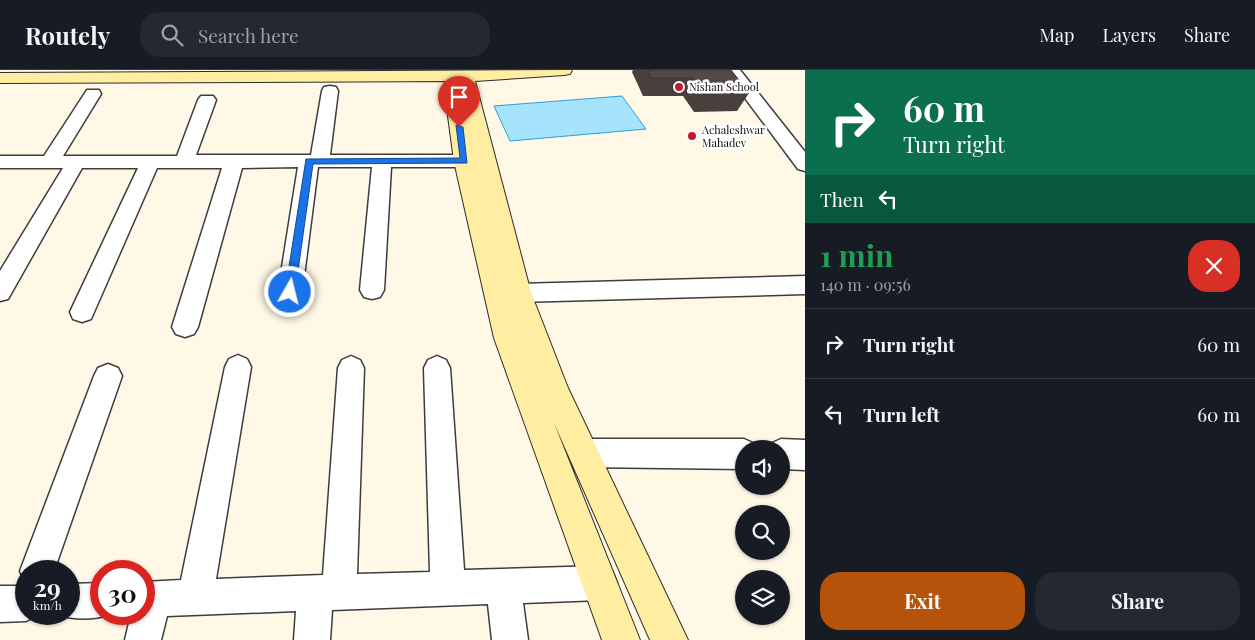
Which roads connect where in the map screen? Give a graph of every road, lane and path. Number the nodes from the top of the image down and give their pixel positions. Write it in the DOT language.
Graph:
graph roads {
  1 [pos="564,70"];
  2 [pos="732,70"];
  3 [pos="541,71"];
  4 [pos="102,73"];
  5 [pos="319,73"];
  6 [pos="32,74"];
  7 [pos="181,74"];
  8 [pos="458,76"];
  9 [pos="0,78"];
  10 [pos="330,91"];
  11 [pos="93,94"];
  12 [pos="207,100"];
  13 [pos="184,161"];
  14 [pos="234,161"];
  15 [pos="315,161"];
  16 [pos="382,161"];
  17 [pos="464,161"];
  18 [pos="0,162"];
  19 [pos="50,162"];
  20 [pos="76,162"];
  21 [pos="150,162"];
  22 [pos="805,165"];
  23 [pos="805,285"];
  24 [pos="372,290"];
  25 [pos="0,292"];
  26 [pos="290,292"];
  27 [pos="518,293"];
  28 [pos="82,312"];
  29 [pos="185,327"];
  30 [pos="238,367"];
  31 [pos="351,368"];
  32 [pos="437,368"];
  33 [pos="108,376"];
  34 [pos="584,453"];
  35 [pos="735,454"];
  36 [pos="790,454"];
  37 [pos="805,455"];
  38 [pos="41,560"];
  39 [pos="600,584"];
  40 [pos="503,586"];
  41 [pos="448,589"];
  42 [pos="327,593"];
  43 [pos="195,597"];
  44 [pos="155,598"];
  45 [pos="145,625"];
  46 [pos="143,640"];
  47 [pos="312,640"];
  48 [pos="510,640"];
  49 [pos="621,640"];
  50 [pos="669,640"];
  1 -- 3 [label="street"];
  2 -- 22 [label="street"];
  3 -- 8 [label="street"];
  4 -- 6 [label="street"];
  4 -- 7 [label="street"];
  5 -- 7 [label="street"];
  5 -- 8 [label="street"];
  6 -- 9 [label="street"];
  8 -- 17 [label="street"];
  8 -- 27 [label="street"];
  10 -- 15 [label="street"];
  11 -- 19 [label="street"];
  12 -- 13 [label="street"];
  13 -- 14 [label="street"];
  13 -- 21 [label="street"];
  14 -- 15 [label="street"];
  14 -- 29 [label="street"];
  15 -- 16 [label="street"];
  15 -- 26 [label="street"];
  16 -- 17 [label="street"];
  16 -- 24 [label="street"];
  17 -- 39 [label="street"];
  18 -- 19 [label="street"];
  19 -- 20 [label="street"];
  20 -- 21 [label="street"];
  20 -- 25 [label="street"];
  21 -- 28 [label="street"];
  23 -- 27 [label="street"];
  27 -- 34 [label="street"];
  30 -- 43 [label="street"];
  31 -- 42 [label="street"];
  32 -- 41 [label="street"];
  33 -- 38 [label="street"];
  34 -- 35 [label="street"];
  34 -- 50 [label="street"];
  36 -- 37 [label="street"];
  39 -- 40 [label="street"];
  39 -- 49 [label="street"];
  40 -- 41 [label="street"];
  40 -- 48 [label="street"];
  41 -- 42 [label="street"];
  42 -- 43 [label="street"];
  42 -- 47 [label="street"];
  43 -- 44 [label="street"];
  45 -- 46 [label="street"];
}
